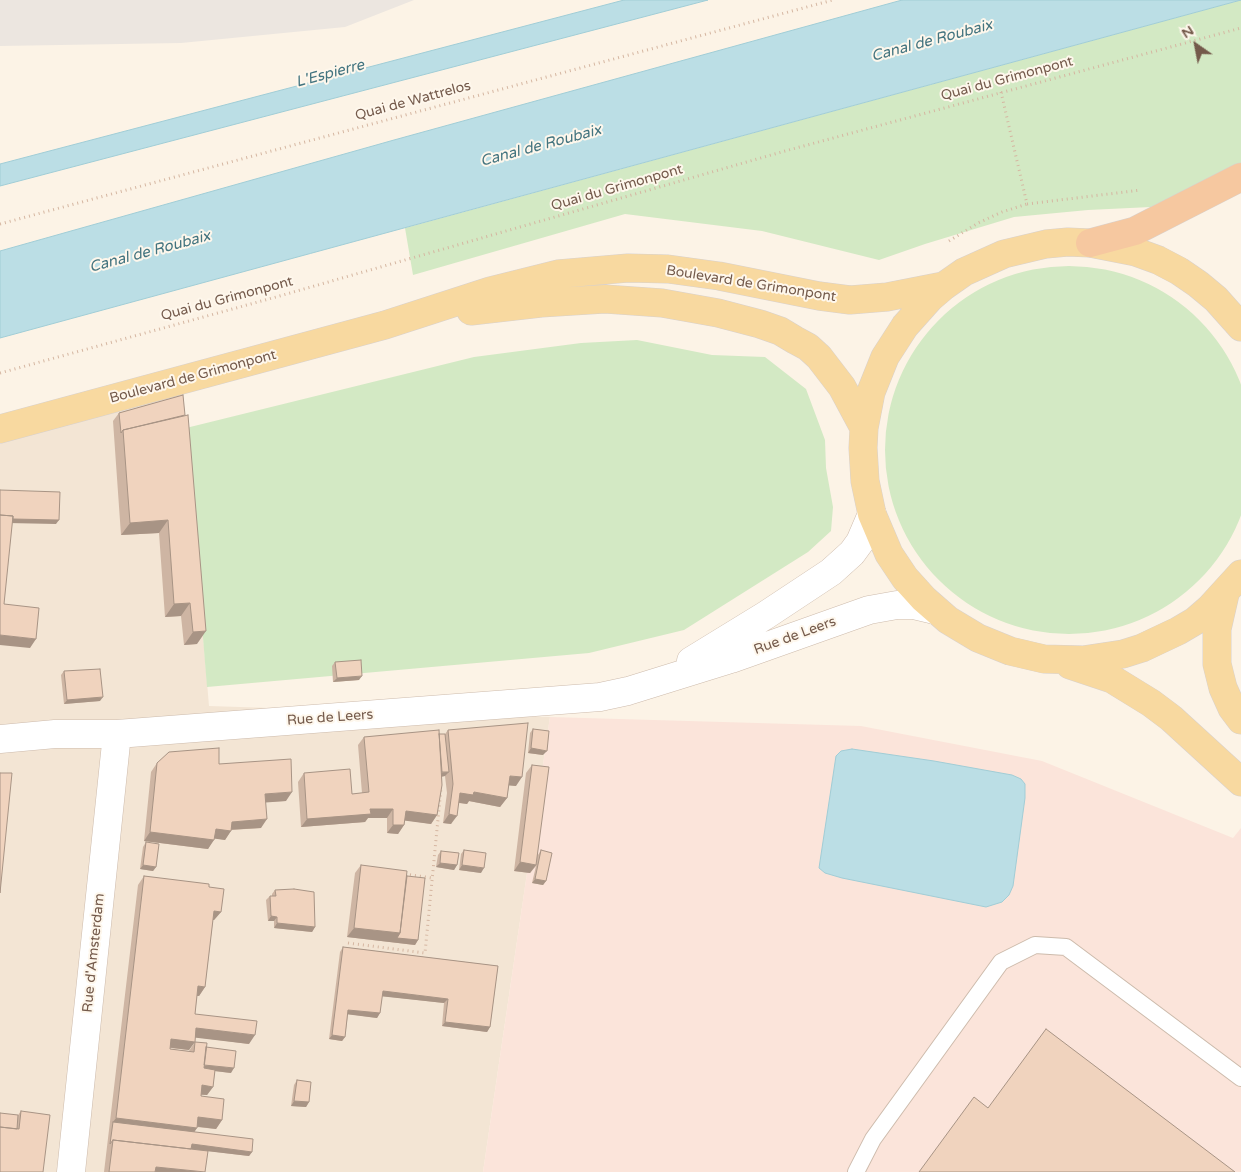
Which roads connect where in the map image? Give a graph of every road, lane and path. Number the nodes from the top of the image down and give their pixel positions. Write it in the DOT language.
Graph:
graph roads {
  1 [pos="832,0"];
  2 [pos="1241,28"];
  3 [pos="1001,92"];
  4 [pos="1241,177"];
  5 [pos="1151,189"];
  6 [pos="0,224"];
  7 [pos="1090,243"];
  8 [pos="944,286"];
  9 [pos="386,325"];
  10 [pos="1241,328"];
  11 [pos="0,373"];
  12 [pos="864,428"];
  13 [pos="0,429"];
  14 [pos="872,514"];
  15 [pos="1233,584"];
  16 [pos="934,610"];
  17 [pos="1044,659"];
  18 [pos="657,681"];
  19 [pos="1241,720"];
  20 [pos="117,734"];
  21 [pos="0,739"];
  22 [pos="1241,782"];
  23 [pos="441,786"];
  24 [pos="403,873"];
  25 [pos="432,878"];
  26 [pos="348,944"];
  27 [pos="1241,1078"];
  28 [pos="71,1172"];
  29 [pos="856,1172"];
  1 -- 6 [label="path, Quai de Wattrelos"];
  2 -- 3 [label="path, Quai du Grimonpont"];
  3 -- 5 [label="path"];
  3 -- 11 [label="path, Quai du Grimonpont"];
  4 -- 7 [label="highway"];
  7 -- 8 [label="main road"];
  7 -- 10 [label="main road"];
  8 -- 9 [label="main road, Boulevard de Grimonpont"];
  8 -- 12 [label="main road"];
  9 -- 12 [label="main road, Boulevard de Grimonpont"];
  9 -- 13 [label="main road, Boulevard de Grimonpont"];
  12 -- 14 [label="main road"];
  14 -- 16 [label="main road"];
  14 -- 18 [label="street, Rue de Leers"];
  15 -- 17 [label="main road"];
  15 -- 19 [label="main road"];
  16 -- 17 [label="main road"];
  16 -- 18 [label="street, Rue de Leers"];
  17 -- 22 [label="main road"];
  18 -- 20 [label="street, Rue de Leers"];
  20 -- 21 [label="street, Rue de Leers"];
  20 -- 28 [label="street, Rue d'Amsterdam"];
  23 -- 25 [label="path"];
  24 -- 25 [label="path"];
  25 -- 26 [label="path"];
  27 -- 29 [label="lane"];
}
